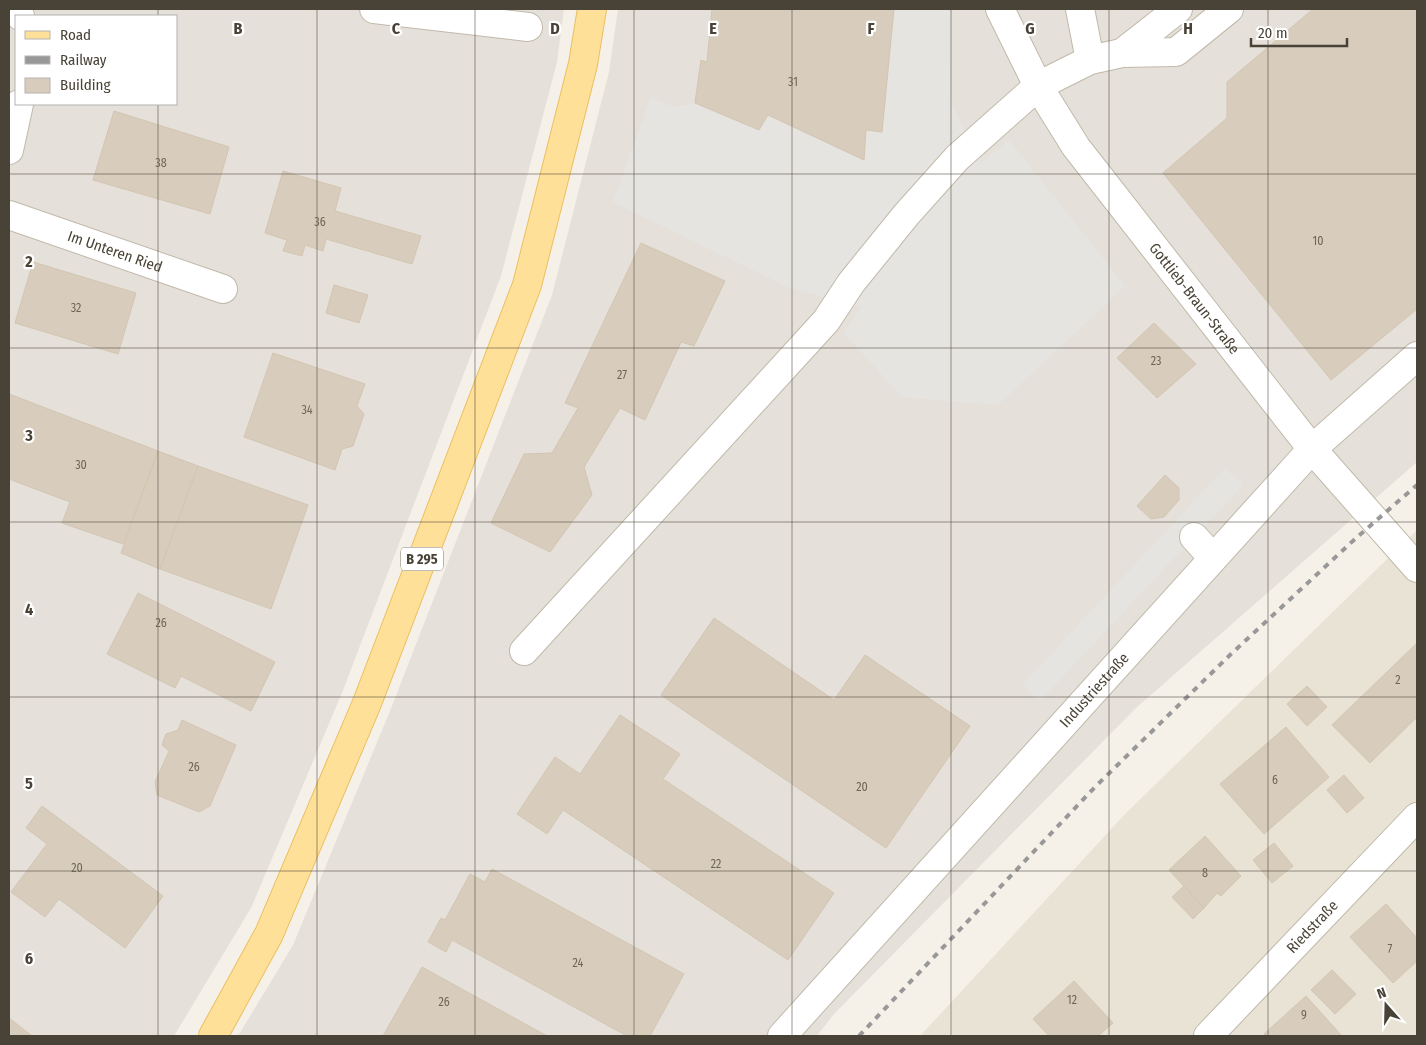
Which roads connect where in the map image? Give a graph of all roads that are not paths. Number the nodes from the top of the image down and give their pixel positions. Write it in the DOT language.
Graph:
graph roads {
  1 [pos="374,9"];
  2 [pos="592,9"];
  3 [pos="1000,9"];
  4 [pos="1080,9"];
  5 [pos="1178,9"];
  6 [pos="1229,9"];
  7 [pos="528,27"];
  8 [pos="1122,54"];
  9 [pos="1090,60"];
  10 [pos="1038,86"];
  11 [pos="19,105"];
  12 [pos="9,150"];
  13 [pos="9,215"];
  14 [pos="223,289"];
  15 [pos="1417,356"];
  16 [pos="1312,449"];
  17 [pos="1194,537"];
  18 [pos="1213,558"];
  19 [pos="1417,568"];
  20 [pos="524,651"];
  21 [pos="1417,817"];
  22 [pos="213,1036"];
  23 [pos="782,1036"];
  24 [pos="1208,1036"];
  1 -- 7 [label="street"];
  2 -- 22 [label="main road, B 295"];
  3 -- 10 [label="street, Gottlieb-Braun-Straße"];
  4 -- 9 [label="street"];
  5 -- 8 [label="street"];
  6 -- 8 [label="street"];
  8 -- 9 [label="street"];
  9 -- 10 [label="street"];
  10 -- 16 [label="street, Gottlieb-Braun-Straße"];
  10 -- 20 [label="street"];
  11 -- 12 [label="street"];
  13 -- 14 [label="street, Im Unteren Ried"];
  15 -- 16 [label="street, Industriestraße"];
  16 -- 18 [label="street, Industriestraße"];
  16 -- 19 [label="street, Gottlieb-Braun-Straße"];
  17 -- 18 [label="street"];
  18 -- 23 [label="street, Industriestraße"];
  21 -- 24 [label="street, Riedstraße"];
}
